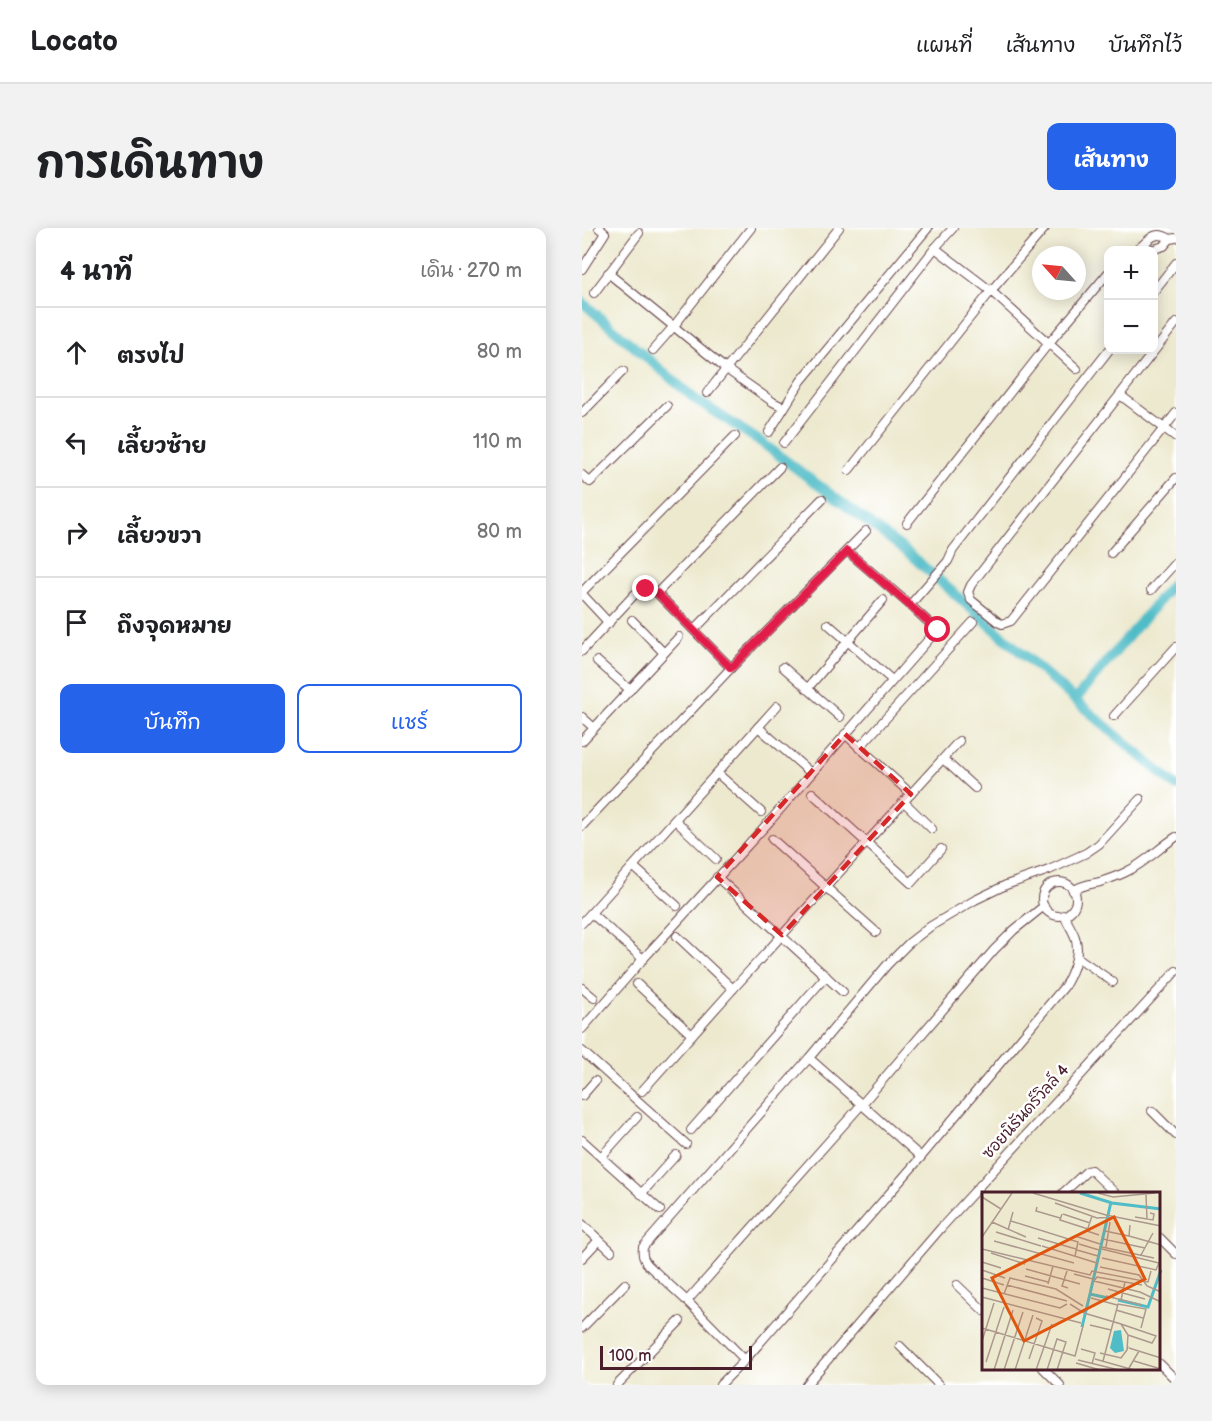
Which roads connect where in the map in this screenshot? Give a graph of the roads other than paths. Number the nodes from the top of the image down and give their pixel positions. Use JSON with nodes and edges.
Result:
{"nodes":[{"id":1,"x":599,"y":228,"type":"edge"},
{"id":2,"x":751,"y":228,"type":"edge"},
{"id":3,"x":839,"y":228,"type":"edge"},
{"id":4,"x":928,"y":228,"type":"edge"},
{"id":5,"x":953,"y":228,"type":"edge"},
{"id":6,"x":1045,"y":228,"type":"edge"},
{"id":7,"x":639,"y":233,"type":"dead end"},
{"id":8,"x":1173,"y":239,"type":"edge"},
{"id":9,"x":1141,"y":246,"type":"edge"},
{"id":10,"x":935,"y":248,"type":"junction"},
{"id":11,"x":1176,"y":263,"type":"edge"},
{"id":12,"x":582,"y":269,"type":"edge"},
{"id":13,"x":608,"y":273,"type":"junction"},
{"id":14,"x":1104,"y":278,"type":"edge"},
{"id":15,"x":1158,"y":286,"type":"edge"},
{"id":16,"x":991,"y":291,"type":"junction"},
{"id":17,"x":594,"y":293,"type":"dead end"},
{"id":18,"x":1176,"y":323,"type":"edge"},
{"id":19,"x":674,"y":326,"type":"junction"},
{"id":20,"x":1049,"y":343,"type":"junction"},
{"id":21,"x":653,"y":350,"type":"dead end"},
{"id":22,"x":1106,"y":354,"type":"edge"},
{"id":23,"x":726,"y":369,"type":"junction"},
{"id":24,"x":1077,"y":369,"type":"dead end"},
{"id":25,"x":623,"y":370,"type":"dead end"},
{"id":26,"x":707,"y":393,"type":"dead end"},
{"id":27,"x":1120,"y":395,"type":"junction"},
{"id":28,"x":668,"y":406,"type":"dead end"},
{"id":29,"x":783,"y":407,"type":"junction"},
{"id":30,"x":582,"y":413,"type":"edge"},
{"id":31,"x":1176,"y":413,"type":"edge"},
{"id":32,"x":1164,"y":429,"type":"junction"},
{"id":33,"x":769,"y":432,"type":"dead end"},
{"id":34,"x":735,"y":436,"type":"dead end"},
{"id":35,"x":1176,"y":437,"type":"edge"},
{"id":36,"x":784,"y":443,"type":"dead end"},
{"id":37,"x":780,"y":467,"type":"dead end"},
{"id":38,"x":849,"y":470,"type":"dead end"},
{"id":39,"x":582,"y":475,"type":"edge"},
{"id":40,"x":1176,"y":478,"type":"edge"},
{"id":41,"x":822,"y":499,"type":"dead end"},
{"id":42,"x":907,"y":523,"type":"dead end"},
{"id":43,"x":866,"y":531,"type":"dead end"},
{"id":44,"x":847,"y":551,"type":"junction"},
{"id":45,"x":1111,"y":553,"type":"dead end"},
{"id":46,"x":1176,"y":562,"type":"edge"},
{"id":47,"x":1151,"y":590,"type":"dead end"},
{"id":48,"x":582,"y":593,"type":"edge"},
{"id":49,"x":657,"y":593,"type":"junction"},
{"id":50,"x":883,"y":600,"type":"dead end"},
{"id":51,"x":910,"y":605,"type":"junction"},
{"id":52,"x":632,"y":620,"type":"dead end"},
{"id":53,"x":973,"y":622,"type":"dead end"},
{"id":54,"x":609,"y":623,"type":"junction"},
{"id":55,"x":828,"y":624,"type":"dead end"},
{"id":56,"x":694,"y":630,"type":"junction"},
{"id":57,"x":679,"y":637,"type":"dead end"},
{"id":58,"x":847,"y":640,"type":"junction"},
{"id":59,"x":1176,"y":647,"type":"edge"},
{"id":60,"x":582,"y":651,"type":"edge"},
{"id":61,"x":664,"y":653,"type":"junction"},
{"id":62,"x":597,"y":661,"type":"dead end"},
{"id":63,"x":783,"y":667,"type":"dead end"},
{"id":64,"x":731,"y":668,"type":"junction"},
{"id":65,"x":892,"y":680,"type":"junction"},
{"id":66,"x":807,"y":688,"type":"junction"},
{"id":67,"x":630,"y":690,"type":"junction"},
{"id":68,"x":777,"y":706,"type":"dead end"},
{"id":69,"x":1114,"y":716,"type":"dead end"},
{"id":70,"x":582,"y":717,"type":"edge"},
{"id":71,"x":840,"y":717,"type":"dead end"},
{"id":72,"x":758,"y":727,"type":"junction"},
{"id":73,"x":594,"y":728,"type":"junction"},
{"id":74,"x":845,"y":734,"type":"junction"},
{"id":75,"x":582,"y":741,"type":"edge"},
{"id":76,"x":960,"y":741,"type":"dead end"},
{"id":77,"x":860,"y":747,"type":"junction"},
{"id":78,"x":943,"y":759,"type":"junction"},
{"id":79,"x":717,"y":773,"type":"junction"},
{"id":80,"x":811,"y":773,"type":"junction"},
{"id":81,"x":975,"y":788,"type":"dead end"},
{"id":82,"x":812,"y":793,"type":"dead end"},
{"id":83,"x":911,"y":794,"type":"junction"},
{"id":84,"x":1140,"y":799,"type":"dead end"},
{"id":85,"x":904,"y":802,"type":"junction"},
{"id":86,"x":761,"y":813,"type":"dead end"},
{"id":87,"x":675,"y":820,"type":"junction"},
{"id":88,"x":582,"y":826,"type":"edge"},
{"id":89,"x":932,"y":829,"type":"dead end"},
{"id":90,"x":1176,"y":837,"type":"edge"},
{"id":91,"x":772,"y":839,"type":"dead end"},
{"id":92,"x":866,"y":843,"type":"junction"},
{"id":93,"x":941,"y":849,"type":"dead end"},
{"id":94,"x":716,"y":859,"type":"dead end"},
{"id":95,"x":634,"y":867,"type":"junction"},
{"id":96,"x":1049,"y":870,"type":"junction"},
{"id":97,"x":717,"y":877,"type":"junction"},
{"id":98,"x":1051,"y":885,"type":"junction"},
{"id":99,"x":825,"y":888,"type":"junction"},
{"id":100,"x":1073,"y":891,"type":"junction"},
{"id":101,"x":677,"y":906,"type":"dead end"},
{"id":102,"x":1044,"y":906,"type":"junction"},
{"id":103,"x":591,"y":913,"type":"junction"},
{"id":104,"x":1064,"y":915,"type":"junction"},
{"id":105,"x":582,"y":923,"type":"edge"},
{"id":106,"x":876,"y":932,"type":"dead end"},
{"id":107,"x":782,"y":935,"type":"junction"},
{"id":108,"x":677,"y":936,"type":"dead end"},
{"id":109,"x":1077,"y":957,"type":"junction"},
{"id":110,"x":643,"y":960,"type":"junction"},
{"id":111,"x":1176,"y":971,"type":"edge"},
{"id":112,"x":826,"y":976,"type":"junction"},
{"id":113,"x":1113,"y":982,"type":"dead end"},
{"id":114,"x":637,"y":984,"type":"dead end"},
{"id":115,"x":582,"y":988,"type":"edge"},
{"id":116,"x":733,"y":988,"type":"junction"},
{"id":117,"x":843,"y":992,"type":"dead end"},
{"id":118,"x":594,"y":998,"type":"dead end"},
{"id":119,"x":582,"y":1029,"type":"edge"},
{"id":120,"x":692,"y":1035,"type":"junction"},
{"id":121,"x":582,"y":1051,"type":"edge"},
{"id":122,"x":809,"y":1058,"type":"junction"},
{"id":123,"x":595,"y":1081,"type":"dead end"},
{"id":124,"x":642,"y":1091,"type":"dead end"},
{"id":125,"x":582,"y":1096,"type":"edge"},
{"id":126,"x":862,"y":1104,"type":"junction"},
{"id":127,"x":1152,"y":1111,"type":"dead end"},
{"id":128,"x":637,"y":1117,"type":"dead end"},
{"id":129,"x":691,"y":1130,"type":"dead end"},
{"id":130,"x":1176,"y":1135,"type":"edge"},
{"id":131,"x":582,"y":1140,"type":"edge"},
{"id":132,"x":686,"y":1144,"type":"dead end"},
{"id":133,"x":676,"y":1155,"type":"dead end"},
{"id":134,"x":600,"y":1157,"type":"junction"},
{"id":135,"x":921,"y":1157,"type":"junction"},
{"id":136,"x":1064,"y":1192,"type":"edge"},
{"id":137,"x":1114,"y":1192,"type":"edge"},
{"id":138,"x":641,"y":1194,"type":"junction"},
{"id":139,"x":660,"y":1210,"type":"dead end"},
{"id":140,"x":582,"y":1224,"type":"edge"},
{"id":141,"x":1161,"y":1239,"type":"edge"},
{"id":142,"x":599,"y":1240,"type":"junction"},
{"id":143,"x":611,"y":1251,"type":"dead end"},
{"id":144,"x":1176,"y":1254,"type":"edge"},
{"id":145,"x":582,"y":1258,"type":"edge"},
{"id":146,"x":625,"y":1284,"type":"dead end"},
{"id":147,"x":957,"y":1285,"type":"dead end"},
{"id":148,"x":687,"y":1301,"type":"junction"},
{"id":149,"x":982,"y":1309,"type":"edge"},
{"id":150,"x":680,"y":1321,"type":"dead end"},
{"id":151,"x":582,"y":1328,"type":"edge"},
{"id":152,"x":900,"y":1346,"type":"dead end"},
{"id":153,"x":745,"y":1360,"type":"junction"},
{"id":154,"x":1161,"y":1365,"type":"edge"},
{"id":155,"x":1045,"y":1370,"type":"edge"},
{"id":156,"x":1176,"y":1380,"type":"edge"},
{"id":157,"x":617,"y":1385,"type":"edge"},
{"id":158,"x":720,"y":1385,"type":"edge"},
{"id":159,"x":806,"y":1385,"type":"edge"},
{"id":160,"x":939,"y":1385,"type":"edge"},
{"id":161,"x":1060,"y":1385,"type":"edge"}],
"edges":[{"from":1,"to":12,"type":"street"},
{"from":2,"to":19,"type":"street"},
{"from":3,"to":23,"type":"street"},
{"from":4,"to":29,"type":"street"},
{"from":5,"to":10,"type":"street"},
{"from":6,"to":16,"type":"street"},
{"from":7,"to":13,"type":"street"},
{"from":8,"to":9,"type":"street"},
{"from":10,"to":16,"type":"street"},
{"from":10,"to":36,"type":"street"},
{"from":11,"to":15,"type":"street"},
{"from":13,"to":17,"type":"street"},
{"from":13,"to":19,"type":"street"},
{"from":14,"to":20,"type":"street"},
{"from":16,"to":20,"type":"street"},
{"from":16,"to":38,"type":"street"},
{"from":18,"to":27,"type":"street"},
{"from":19,"to":21,"type":"street"},
{"from":19,"to":23,"type":"street"},
{"from":20,"to":24,"type":"street"},
{"from":20,"to":42,"type":"street"},
{"from":22,"to":51,"type":"street"},
{"from":23,"to":26,"type":"street"},
{"from":23,"to":29,"type":"street"},
{"from":25,"to":30,"type":"street"},
{"from":27,"to":32,"type":"street"},
{"from":27,"to":32,"type":"street"},
{"from":28,"to":39,"type":"street"},
{"from":29,"to":33,"type":"street"},
{"from":31,"to":32,"type":"street"},
{"from":32,"to":35,"type":"street"},
{"from":34,"to":48,"type":"street"},
{"from":37,"to":49,"type":"street"},
{"from":40,"to":45,"type":"street"},
{"from":41,"to":56,"type":"street"},
{"from":43,"to":44,"type":"street"},
{"from":44,"to":51,"type":"street"},
{"from":44,"to":64,"type":"street"},
{"from":46,"to":47,"type":"street"},
{"from":48,"to":54,"type":"street"},
{"from":49,"to":54,"type":"street"},
{"from":49,"to":56,"type":"street"},
{"from":50,"to":58,"type":"street"},
{"from":51,"to":65,"type":"street"},
{"from":52,"to":61,"type":"street"},
{"from":53,"to":77,"type":"street"},
{"from":54,"to":60,"type":"street"},
{"from":55,"to":58,"type":"street"},
{"from":56,"to":64,"type":"street"},
{"from":57,"to":61,"type":"street"},
{"from":58,"to":65,"type":"street"},
{"from":58,"to":66,"type":"street"},
{"from":59,"to":69,"type":"street"},
{"from":61,"to":67,"type":"street"},
{"from":62,"to":67,"type":"street"},
{"from":63,"to":66,"type":"street"},
{"from":64,"to":88,"type":"street"},
{"from":65,"to":74,"type":"street"},
{"from":66,"to":71,"type":"street"},
{"from":67,"to":73,"type":"street"},
{"from":68,"to":72,"type":"street"},
{"from":70,"to":73,"type":"street"},
{"from":72,"to":79,"type":"street"},
{"from":72,"to":80,"type":"street"},
{"from":73,"to":75,"type":"street"},
{"from":74,"to":77,"type":"street"},
{"from":74,"to":80,"type":"street"},
{"from":76,"to":78,"type":"street"},
{"from":77,"to":83,"type":"street"},
{"from":78,"to":81,"type":"street"},
{"from":78,"to":83,"type":"street"},
{"from":79,"to":86,"type":"street"},
{"from":79,"to":87,"type":"street"},
{"from":80,"to":97,"type":"street"},
{"from":82,"to":92,"type":"street"},
{"from":83,"to":85,"type":"street"},
{"from":84,"to":96,"type":"street"},
{"from":85,"to":89,"type":"street"},
{"from":85,"to":92,"type":"street"},
{"from":87,"to":94,"type":"street"},
{"from":87,"to":95,"type":"street"},
{"from":90,"to":100,"type":"street"},
{"from":91,"to":99,"type":"street"},
{"from":92,"to":93,"type":"street"},
{"from":92,"to":99,"type":"street"},
{"from":95,"to":101,"type":"street"},
{"from":95,"to":103,"type":"street"},
{"from":96,"to":98,"type":"street"},
{"from":96,"to":122,"type":"street"},
{"from":97,"to":107,"type":"street"},
{"from":97,"to":110,"type":"street"},
{"from":98,"to":100,"type":"street"},
{"from":98,"to":102,"type":"street"},
{"from":99,"to":106,"type":"street"},
{"from":99,"to":107,"type":"street"},
{"from":100,"to":104,"type":"street"},
{"from":102,"to":104,"type":"street"},
{"from":102,"to":126,"type":"street"},
{"from":103,"to":105,"type":"street"},
{"from":103,"to":110,"type":"street"},
{"from":104,"to":109,"type":"street"},
{"from":107,"to":112,"type":"street"},
{"from":107,"to":116,"type":"street"},
{"from":108,"to":116,"type":"street"},
{"from":109,"to":113,"type":"street"},
{"from":109,"to":135,"type":"street"},
{"from":110,"to":119,"type":"street"},
{"from":111,"to":159,"type":"street","name":"ซอยนิรันดร์วิลล์ 4"},
{"from":112,"to":117,"type":"street"},
{"from":112,"to":129,"type":"street"},
{"from":114,"to":120,"type":"street"},
{"from":115,"to":118,"type":"street"},
{"from":116,"to":120,"type":"street"},
{"from":120,"to":124,"type":"street"},
{"from":121,"to":132,"type":"street"},
{"from":122,"to":126,"type":"street"},
{"from":122,"to":148,"type":"street"},
{"from":123,"to":125,"type":"street"},
{"from":126,"to":135,"type":"street"},
{"from":126,"to":148,"type":"street"},
{"from":127,"to":130,"type":"street"},
{"from":128,"to":134,"type":"street"},
{"from":131,"to":134,"type":"street"},
{"from":133,"to":138,"type":"street"},
{"from":134,"to":138,"type":"street"},
{"from":135,"to":153,"type":"street"},
{"from":136,"to":137,"type":"street"},
{"from":138,"to":139,"type":"street"},
{"from":140,"to":142,"type":"street"},
{"from":141,"to":144,"type":"street"},
{"from":142,"to":143,"type":"street"},
{"from":142,"to":145,"type":"street"},
{"from":146,"to":151,"type":"street"},
{"from":147,"to":149,"type":"street"},
{"from":148,"to":153,"type":"street"},
{"from":150,"to":157,"type":"street"},
{"from":152,"to":160,"type":"street"},
{"from":153,"to":158,"type":"street"},
{"from":154,"to":156,"type":"street"},
{"from":155,"to":161,"type":"street"}]}
